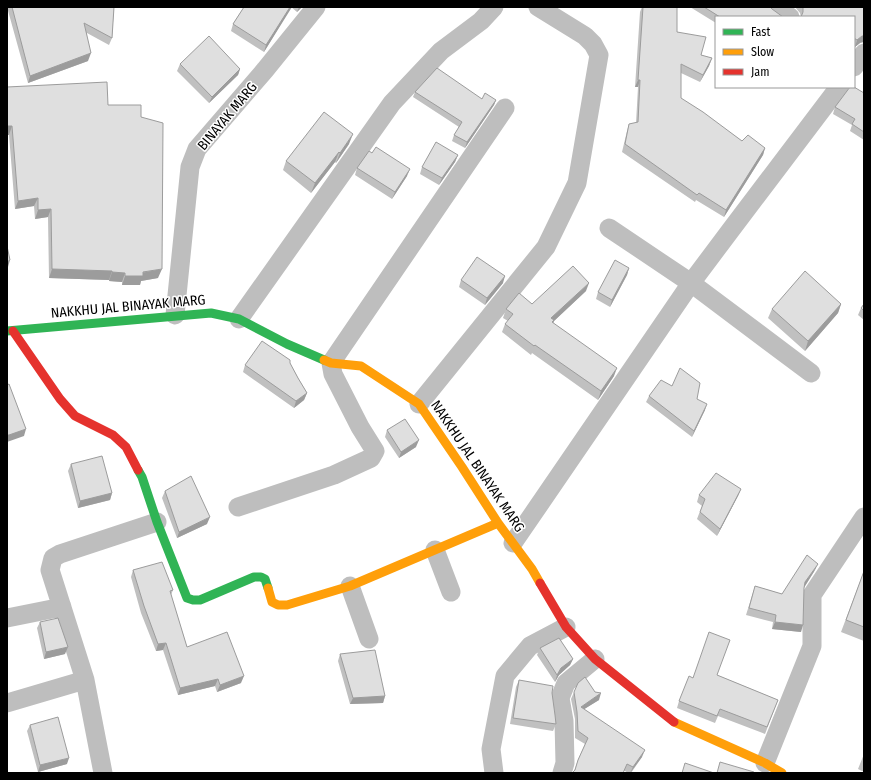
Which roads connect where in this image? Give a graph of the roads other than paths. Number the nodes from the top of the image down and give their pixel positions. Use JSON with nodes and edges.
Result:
{"nodes":[{"id":1,"x":316,"y":7,"type":"edge"},
{"id":2,"x":494,"y":7,"type":"edge"},
{"id":3,"x":538,"y":7,"type":"edge"},
{"id":4,"x":776,"y":7,"type":"edge"},
{"id":5,"x":789,"y":16,"type":"edge"},
{"id":6,"x":838,"y":88,"type":"edge"},
{"id":7,"x":505,"y":108,"type":"dead end"},
{"id":8,"x":609,"y":228,"type":"dead end"},
{"id":9,"x":691,"y":284,"type":"junction"},
{"id":10,"x":175,"y":315,"type":"junction"},
{"id":11,"x":239,"y":319,"type":"junction"},
{"id":12,"x":10,"y":331,"type":"edge"},
{"id":13,"x":331,"y":362,"type":"junction"},
{"id":14,"x":811,"y":372,"type":"dead end"},
{"id":15,"x":419,"y":404,"type":"junction"},
{"id":16,"x":238,"y":507,"type":"dead end"},
{"id":17,"x":864,"y":517,"type":"edge"},
{"id":18,"x":157,"y":522,"type":"junction"},
{"id":19,"x":498,"y":523,"type":"junction"},
{"id":20,"x":513,"y":543,"type":"junction"},
{"id":21,"x":435,"y":550,"type":"junction"},
{"id":22,"x":350,"y":586,"type":"junction"},
{"id":23,"x":451,"y":592,"type":"dead end"},
{"id":24,"x":62,"y":607,"type":"junction"},
{"id":25,"x":7,"y":618,"type":"edge"},
{"id":26,"x":566,"y":627,"type":"junction"},
{"id":27,"x":369,"y":639,"type":"dead end"},
{"id":28,"x":595,"y":659,"type":"junction"},
{"id":29,"x":85,"y":680,"type":"junction"},
{"id":30,"x":7,"y":703,"type":"edge"},
{"id":31,"x":765,"y":763,"type":"junction"},
{"id":32,"x":103,"y":773,"type":"edge"},
{"id":33,"x":494,"y":773,"type":"edge"},
{"id":34,"x":562,"y":773,"type":"edge"},
{"id":35,"x":782,"y":773,"type":"edge"}],
"edges":[{"from":1,"to":10,"type":"street","name":"BINAYAK MARG"},
{"from":2,"to":11,"type":"street"},
{"from":3,"to":15,"type":"street"},
{"from":4,"to":5,"type":"street"},
{"from":6,"to":9,"type":"street"},
{"from":7,"to":13,"type":"street"},
{"from":8,"to":9,"type":"street"},
{"from":9,"to":14,"type":"street"},
{"from":9,"to":20,"type":"street"},
{"from":10,"to":11,"type":"street","name":"NAKKHU JAL BINAYAK MARG"},
{"from":10,"to":12,"type":"street","name":"NAKKHU JAL BINAYAK MARG"},
{"from":11,"to":13,"type":"street","name":"NAKKHU JAL BINAYAK MARG"},
{"from":12,"to":18,"type":"street"},
{"from":13,"to":15,"type":"street","name":"NAKKHU JAL BINAYAK MARG"},
{"from":13,"to":16,"type":"street"},
{"from":15,"to":19,"type":"street","name":"NAKKHU JAL BINAYAK MARG"},
{"from":17,"to":31,"type":"street"},
{"from":18,"to":22,"type":"street"},
{"from":18,"to":24,"type":"street"},
{"from":19,"to":20,"type":"street","name":"NAKKHU JAL BINAYAK MARG"},
{"from":19,"to":21,"type":"street"},
{"from":20,"to":26,"type":"street","name":"NAKKHU JAL BINAYAK MARG"},
{"from":21,"to":22,"type":"street"},
{"from":21,"to":23,"type":"street"},
{"from":22,"to":27,"type":"street"},
{"from":24,"to":25,"type":"street"},
{"from":24,"to":29,"type":"street"},
{"from":26,"to":28,"type":"street","name":"NAKKHU JAL BINAYAK MARG"},
{"from":26,"to":33,"type":"street"},
{"from":28,"to":31,"type":"street","name":"NAKKHU JAL BINAYAK MARG"},
{"from":28,"to":34,"type":"street"},
{"from":29,"to":30,"type":"street"},
{"from":29,"to":32,"type":"street"},
{"from":31,"to":35,"type":"street","name":"NAKKHU JAL BINAYAK MARG"}]}
